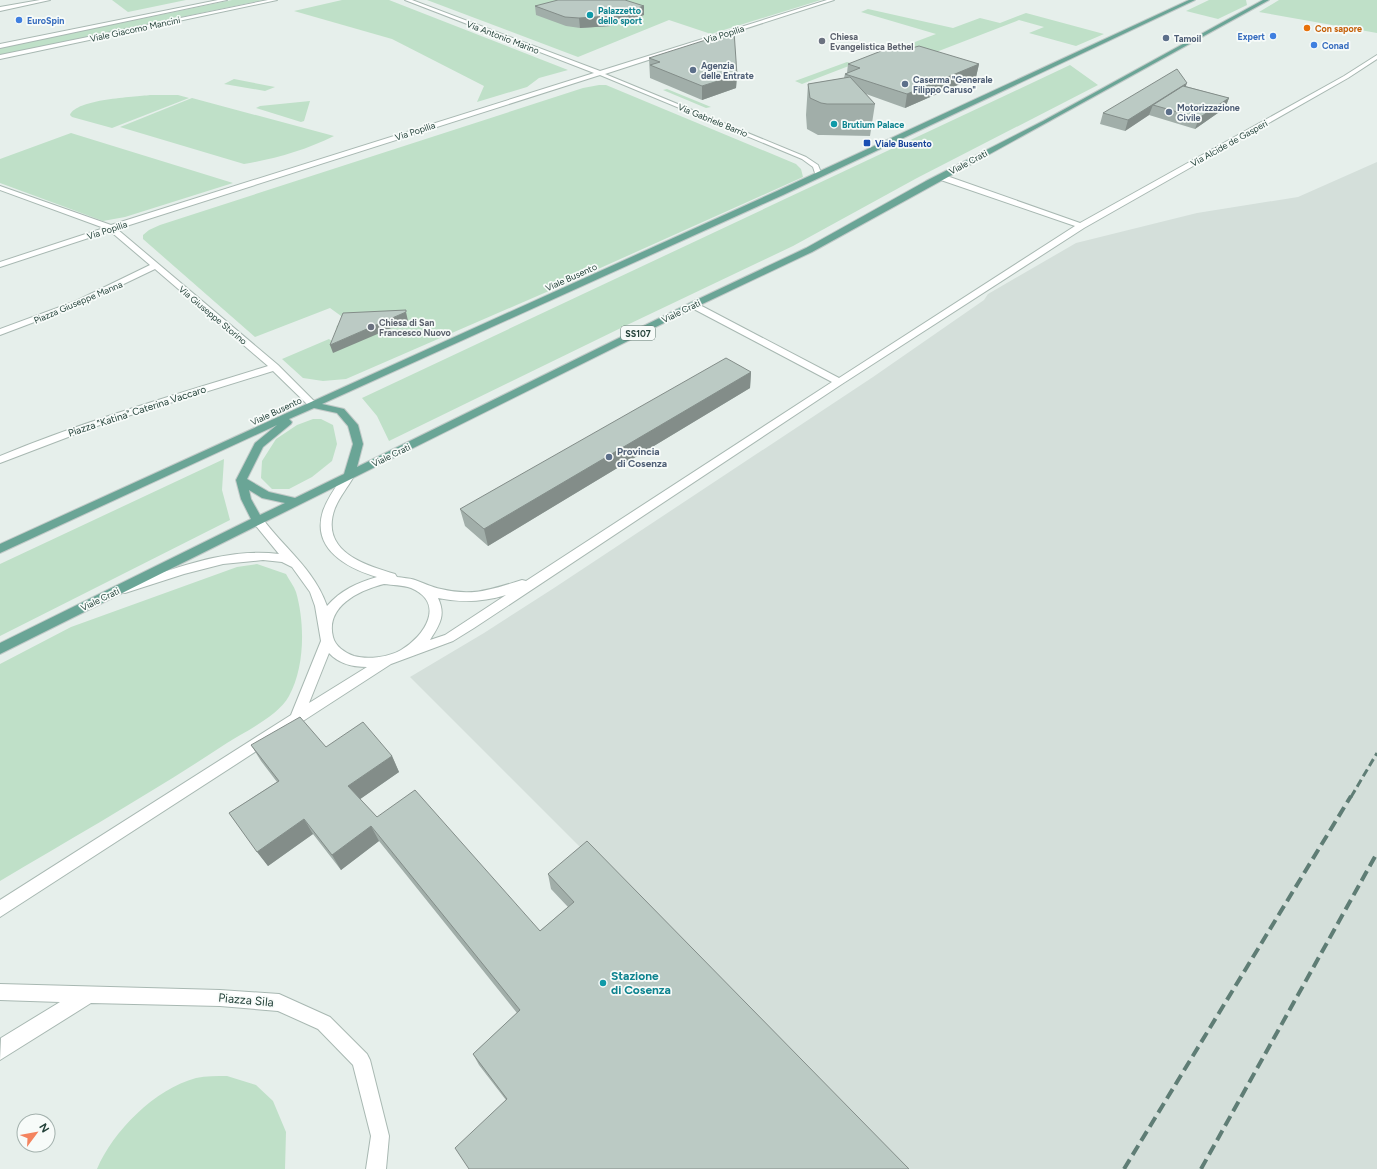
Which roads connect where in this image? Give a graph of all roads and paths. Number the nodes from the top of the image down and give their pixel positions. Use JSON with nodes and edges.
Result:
{"nodes":[{"id":1,"x":48,"y":0,"type":"edge"},
{"id":2,"x":225,"y":0,"type":"edge"},
{"id":3,"x":272,"y":0,"type":"edge"},
{"id":4,"x":407,"y":0,"type":"edge"},
{"id":5,"x":832,"y":0,"type":"edge"},
{"id":6,"x":1193,"y":0,"type":"edge"},
{"id":7,"x":1267,"y":0,"type":"edge"},
{"id":8,"x":1257,"y":2,"type":"edge"},
{"id":9,"x":0,"y":9,"type":"edge"},
{"id":10,"x":0,"y":46,"type":"edge"},
{"id":11,"x":1377,"y":57,"type":"edge"},
{"id":12,"x":0,"y":58,"type":"edge"},
{"id":13,"x":599,"y":73,"type":"junction"},
{"id":14,"x":818,"y":175,"type":"junction"},
{"id":15,"x":941,"y":177,"type":"junction"},
{"id":16,"x":0,"y":188,"type":"edge"},
{"id":17,"x":1081,"y":226,"type":"junction"},
{"id":18,"x":111,"y":228,"type":"junction"},
{"id":19,"x":0,"y":265,"type":"edge"},
{"id":20,"x":155,"y":266,"type":"junction"},
{"id":21,"x":693,"y":305,"type":"junction"},
{"id":22,"x":0,"y":332,"type":"edge"},
{"id":23,"x":275,"y":367,"type":"junction"},
{"id":24,"x":839,"y":382,"type":"junction"},
{"id":25,"x":313,"y":405,"type":"junction"},
{"id":26,"x":0,"y":460,"type":"edge"},
{"id":27,"x":349,"y":476,"type":"junction"},
{"id":28,"x":241,"y":480,"type":"junction"},
{"id":29,"x":296,"y":502,"type":"junction"},
{"id":30,"x":258,"y":521,"type":"junction"},
{"id":31,"x":0,"y":549,"type":"edge"},
{"id":32,"x":298,"y":565,"type":"junction"},
{"id":33,"x":547,"y":573,"type":"junction"},
{"id":34,"x":402,"y":580,"type":"junction"},
{"id":35,"x":423,"y":588,"type":"junction"},
{"id":36,"x":110,"y":594,"type":"junction"},
{"id":37,"x":326,"y":636,"type":"junction"},
{"id":38,"x":0,"y":649,"type":"edge"},
{"id":39,"x":405,"y":654,"type":"junction"},
{"id":40,"x":386,"y":661,"type":"junction"},
{"id":41,"x":296,"y":719,"type":"junction"},
{"id":42,"x":0,"y":909,"type":"edge"},
{"id":43,"x":0,"y":992,"type":"edge"},
{"id":44,"x":90,"y":994,"type":"junction"},
{"id":45,"x":0,"y":1051,"type":"edge"},
{"id":46,"x":376,"y":1169,"type":"edge"}],
"edges":[{"from":1,"to":9,"type":"street"},
{"from":2,"to":10,"type":"street","name":"Viale Giacomo Mancini"},
{"from":3,"to":12,"type":"street","name":"Viale Giacomo Mancini"},
{"from":4,"to":13,"type":"street","name":"Via Antonio Marino"},
{"from":5,"to":13,"type":"street","name":"Via Popilia"},
{"from":6,"to":14,"type":"main road","name":"Viale Busento"},
{"from":7,"to":8,"type":"main road","name":"Viale Crati","number":"SS107"},
{"from":8,"to":15,"type":"main road","name":"Viale Crati","number":"SS107"},
{"from":11,"to":17,"type":"street","name":"Via Alcide de Gasperi"},
{"from":13,"to":14,"type":"street","name":"Via Gabriele Barrio"},
{"from":13,"to":18,"type":"street","name":"Via Popilia"},
{"from":14,"to":25,"type":"main road","name":"Viale Busento"},
{"from":15,"to":17,"type":"street"},
{"from":15,"to":21,"type":"main road","name":"Viale Crati","number":"SS107"},
{"from":16,"to":18,"type":"street"},
{"from":17,"to":24,"type":"street","name":"Via Alcide de Gasperi"},
{"from":18,"to":19,"type":"street","name":"Via Popilia"},
{"from":18,"to":20,"type":"street","name":"Via Giuseppe Storino"},
{"from":20,"to":22,"type":"street","name":"Piazza Giuseppe Manna"},
{"from":20,"to":23,"type":"street","name":"Via Giuseppe Storino"},
{"from":21,"to":24,"type":"street"},
{"from":21,"to":27,"type":"main road","name":"Viale Crati","number":"SS107"},
{"from":23,"to":25,"type":"street","name":"Via Giuseppe Storino"},
{"from":23,"to":26,"type":"street","name":"Piazza \"Katina\" Caterina Vaccaro"},
{"from":24,"to":33,"type":"street","name":"Via Alcide de Gasperi"},
{"from":25,"to":27,"type":"main road"},
{"from":25,"to":28,"type":"main road"},
{"from":25,"to":31,"type":"main road","name":"Viale Busento"},
{"from":27,"to":29,"type":"main road","name":"Viale Crati","number":"SS107"},
{"from":27,"to":34,"type":"street"},
{"from":28,"to":29,"type":"main road"},
{"from":28,"to":30,"type":"main road"},
{"from":29,"to":30,"type":"main road","name":"Viale Crati","number":"SS107"},
{"from":30,"to":32,"type":"street"},
{"from":30,"to":36,"type":"main road","name":"Viale Crati","number":"SS107"},
{"from":32,"to":36,"type":"street"},
{"from":32,"to":37,"type":"street"},
{"from":33,"to":35,"type":"street"},
{"from":33,"to":39,"type":"street"},
{"from":34,"to":35,"type":"street"},
{"from":34,"to":37,"type":"street"},
{"from":35,"to":39,"type":"street"},
{"from":36,"to":38,"type":"main road","name":"Viale Crati","number":"SS107"},
{"from":37,"to":40,"type":"street"},
{"from":37,"to":41,"type":"street"},
{"from":39,"to":40,"type":"street"},
{"from":40,"to":41,"type":"street"},
{"from":41,"to":42,"type":"street"},
{"from":43,"to":44,"type":"street","name":"Piazza Sila"},
{"from":44,"to":45,"type":"street"},
{"from":44,"to":46,"type":"street","name":"Piazza Sila"}]}
